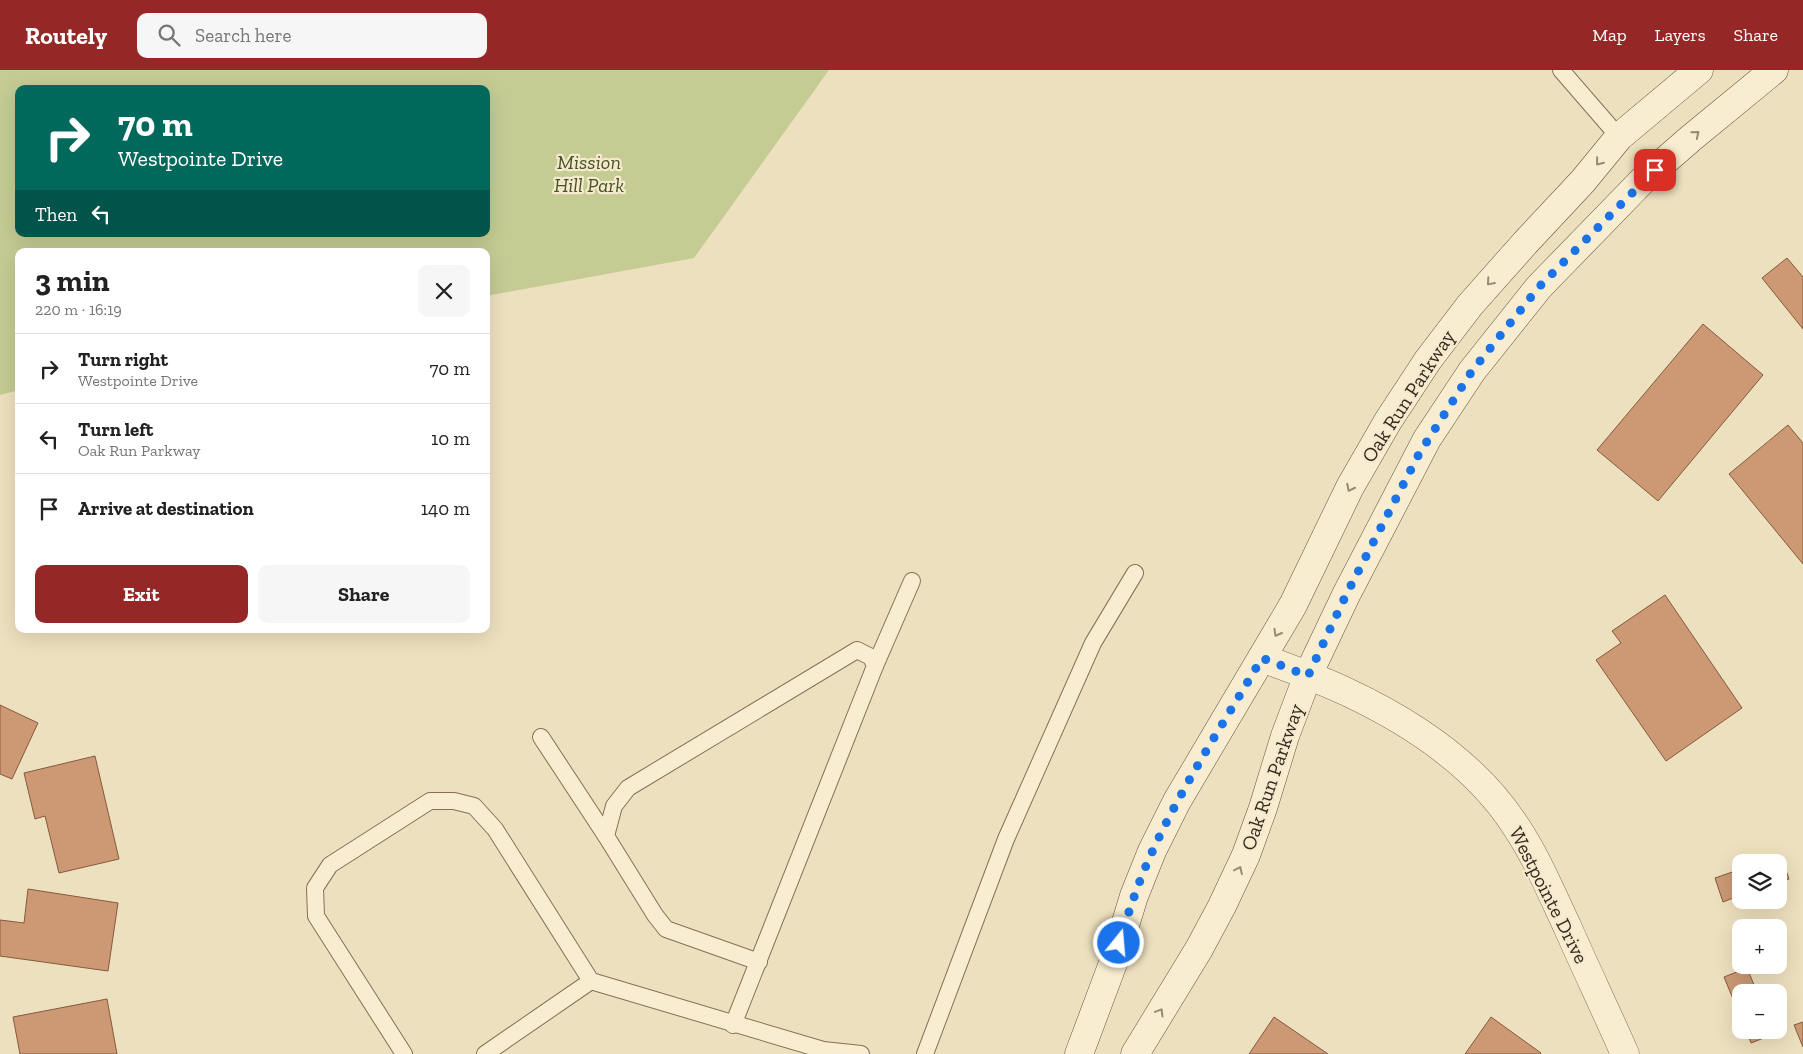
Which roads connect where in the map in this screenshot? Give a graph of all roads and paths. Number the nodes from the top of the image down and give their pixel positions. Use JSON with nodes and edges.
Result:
{"nodes":[{"id":1,"x":1561,"y":70,"type":"edge"},
{"id":2,"x":1699,"y":70,"type":"edge"},
{"id":3,"x":1774,"y":70,"type":"edge"},
{"id":4,"x":1619,"y":137,"type":"junction"},
{"id":5,"x":1135,"y":574,"type":"dead end"},
{"id":6,"x":912,"y":581,"type":"dead end"},
{"id":7,"x":1262,"y":658,"type":"junction"},
{"id":8,"x":875,"y":666,"type":"junction"},
{"id":9,"x":1308,"y":676,"type":"junction"},
{"id":10,"x":541,"y":738,"type":"dead end"},
{"id":11,"x":606,"y":836,"type":"junction"},
{"id":12,"x":759,"y":962,"type":"junction"},
{"id":13,"x":591,"y":981,"type":"junction"},
{"id":14,"x":734,"y":1024,"type":"junction"},
{"id":15,"x":404,"y":1054,"type":"edge"},
{"id":16,"x":485,"y":1054,"type":"edge"},
{"id":17,"x":862,"y":1054,"type":"edge"},
{"id":18,"x":925,"y":1054,"type":"edge"},
{"id":19,"x":1080,"y":1054,"type":"edge"},
{"id":20,"x":1135,"y":1054,"type":"edge"},
{"id":21,"x":1625,"y":1054,"type":"edge"}],
"edges":[{"from":1,"to":4,"type":"lane"},
{"from":2,"to":4,"type":"street","name":"Oak Run Parkway"},
{"from":9,"to":3,"type":"street","name":"Oak Run Parkway","one_way":true},
{"from":4,"to":7,"type":"street","name":"Oak Run Parkway","one_way":true},
{"from":5,"to":18,"type":"lane"},
{"from":6,"to":8,"type":"lane"},
{"from":7,"to":9,"type":"street","name":"Westpointe Drive"},
{"from":7,"to":19,"type":"street","name":"Oak Run Parkway"},
{"from":8,"to":11,"type":"lane"},
{"from":8,"to":12,"type":"lane"},
{"from":20,"to":9,"type":"street","name":"Oak Run Parkway","one_way":true},
{"from":9,"to":21,"type":"street","name":"Westpointe Drive"},
{"from":10,"to":11,"type":"lane"},
{"from":11,"to":12,"type":"lane"},
{"from":12,"to":14,"type":"lane"},
{"from":13,"to":14,"type":"lane"},
{"from":13,"to":15,"type":"lane"},
{"from":13,"to":16,"type":"lane"},
{"from":14,"to":17,"type":"lane"}]}
